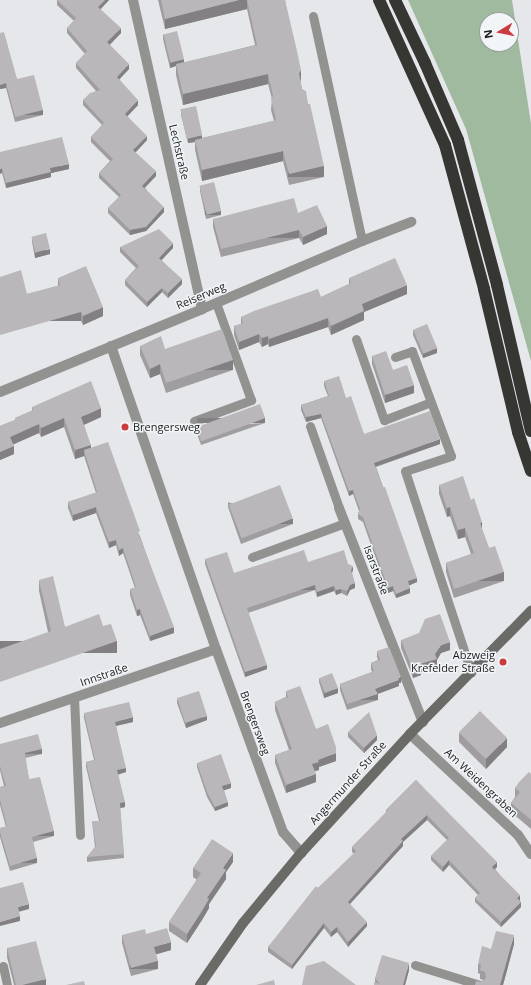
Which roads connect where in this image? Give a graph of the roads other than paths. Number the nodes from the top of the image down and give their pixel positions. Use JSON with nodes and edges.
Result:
{"nodes":[{"id":1,"x":133,"y":0,"type":"edge"},
{"id":2,"x":379,"y":0,"type":"edge"},
{"id":3,"x":395,"y":0,"type":"edge"},
{"id":4,"x":313,"y":16,"type":"dead end"},
{"id":5,"x":411,"y":222,"type":"dead end"},
{"id":6,"x":362,"y":241,"type":"junction"},
{"id":7,"x":216,"y":303,"type":"junction"},
{"id":8,"x":202,"y":309,"type":"junction"},
{"id":9,"x":356,"y":339,"type":"dead end"},
{"id":10,"x":111,"y":346,"type":"junction"},
{"id":11,"x":395,"y":357,"type":"dead end"},
{"id":12,"x":0,"y":392,"type":"edge"},
{"id":13,"x":431,"y":402,"type":"junction"},
{"id":14,"x":194,"y":421,"type":"dead end"},
{"id":15,"x":310,"y":426,"type":"dead end"},
{"id":16,"x":531,"y":431,"type":"edge"},
{"id":17,"x":531,"y":471,"type":"edge"},
{"id":18,"x":339,"y":508,"type":"joint"},
{"id":19,"x":345,"y":523,"type":"junction"},
{"id":20,"x":252,"y":556,"type":"dead end"},
{"id":21,"x":531,"y":611,"type":"edge"},
{"id":22,"x":216,"y":649,"type":"junction"},
{"id":23,"x":471,"y":672,"type":"junction"},
{"id":24,"x":74,"y":697,"type":"junction"},
{"id":25,"x":423,"y":722,"type":"junction"},
{"id":26,"x":0,"y":723,"type":"edge"},
{"id":27,"x":410,"y":734,"type":"junction"},
{"id":28,"x":80,"y":835,"type":"dead end"},
{"id":29,"x":301,"y":853,"type":"junction"},
{"id":30,"x":531,"y":854,"type":"edge"},
{"id":31,"x":415,"y":965,"type":"dead end"},
{"id":32,"x":3,"y":966,"type":"dead end"},
{"id":33,"x":7,"y":985,"type":"edge"},
{"id":34,"x":200,"y":985,"type":"edge"},
{"id":35,"x":480,"y":985,"type":"edge"}],
"edges":[{"from":1,"to":8,"type":"street","name":"Lechstraße"},
{"from":2,"to":17,"type":"highway"},
{"from":3,"to":16,"type":"highway"},
{"from":4,"to":6,"type":"lane"},
{"from":5,"to":6,"type":"street","name":"Reiserweg"},
{"from":6,"to":7,"type":"street","name":"Reiserweg"},
{"from":7,"to":8,"type":"street","name":"Reiserweg"},
{"from":7,"to":14,"type":"lane"},
{"from":8,"to":10,"type":"street","name":"Reiserweg"},
{"from":9,"to":13,"type":"lane"},
{"from":10,"to":12,"type":"street","name":"Reiserweg"},
{"from":10,"to":22,"type":"street","name":"Brengersweg"},
{"from":11,"to":13,"type":"lane"},
{"from":13,"to":23,"type":"lane"},
{"from":15,"to":18,"type":"lane","name":"Isarstraße"},
{"from":18,"to":19,"type":"street","name":"Isarstraße"},
{"from":19,"to":20,"type":"lane"},
{"from":19,"to":25,"type":"street","name":"Isarstraße"},
{"from":21,"to":23,"type":"main road","name":"Angermunder Straße"},
{"from":22,"to":24,"type":"street","name":"Innstraße"},
{"from":22,"to":29,"type":"street","name":"Brengersweg"},
{"from":23,"to":25,"type":"main road","name":"Angermunder Straße"},
{"from":24,"to":26,"type":"street","name":"Innstraße"},
{"from":24,"to":28,"type":"lane"},
{"from":25,"to":27,"type":"main road","name":"Angermunder Straße"},
{"from":27,"to":29,"type":"main road","name":"Angermunder Straße"},
{"from":27,"to":30,"type":"street","name":"Am Weidengraben"},
{"from":29,"to":34,"type":"main road","name":"Angermunder Straße"},
{"from":31,"to":35,"type":"lane"},
{"from":32,"to":33,"type":"lane"}]}
